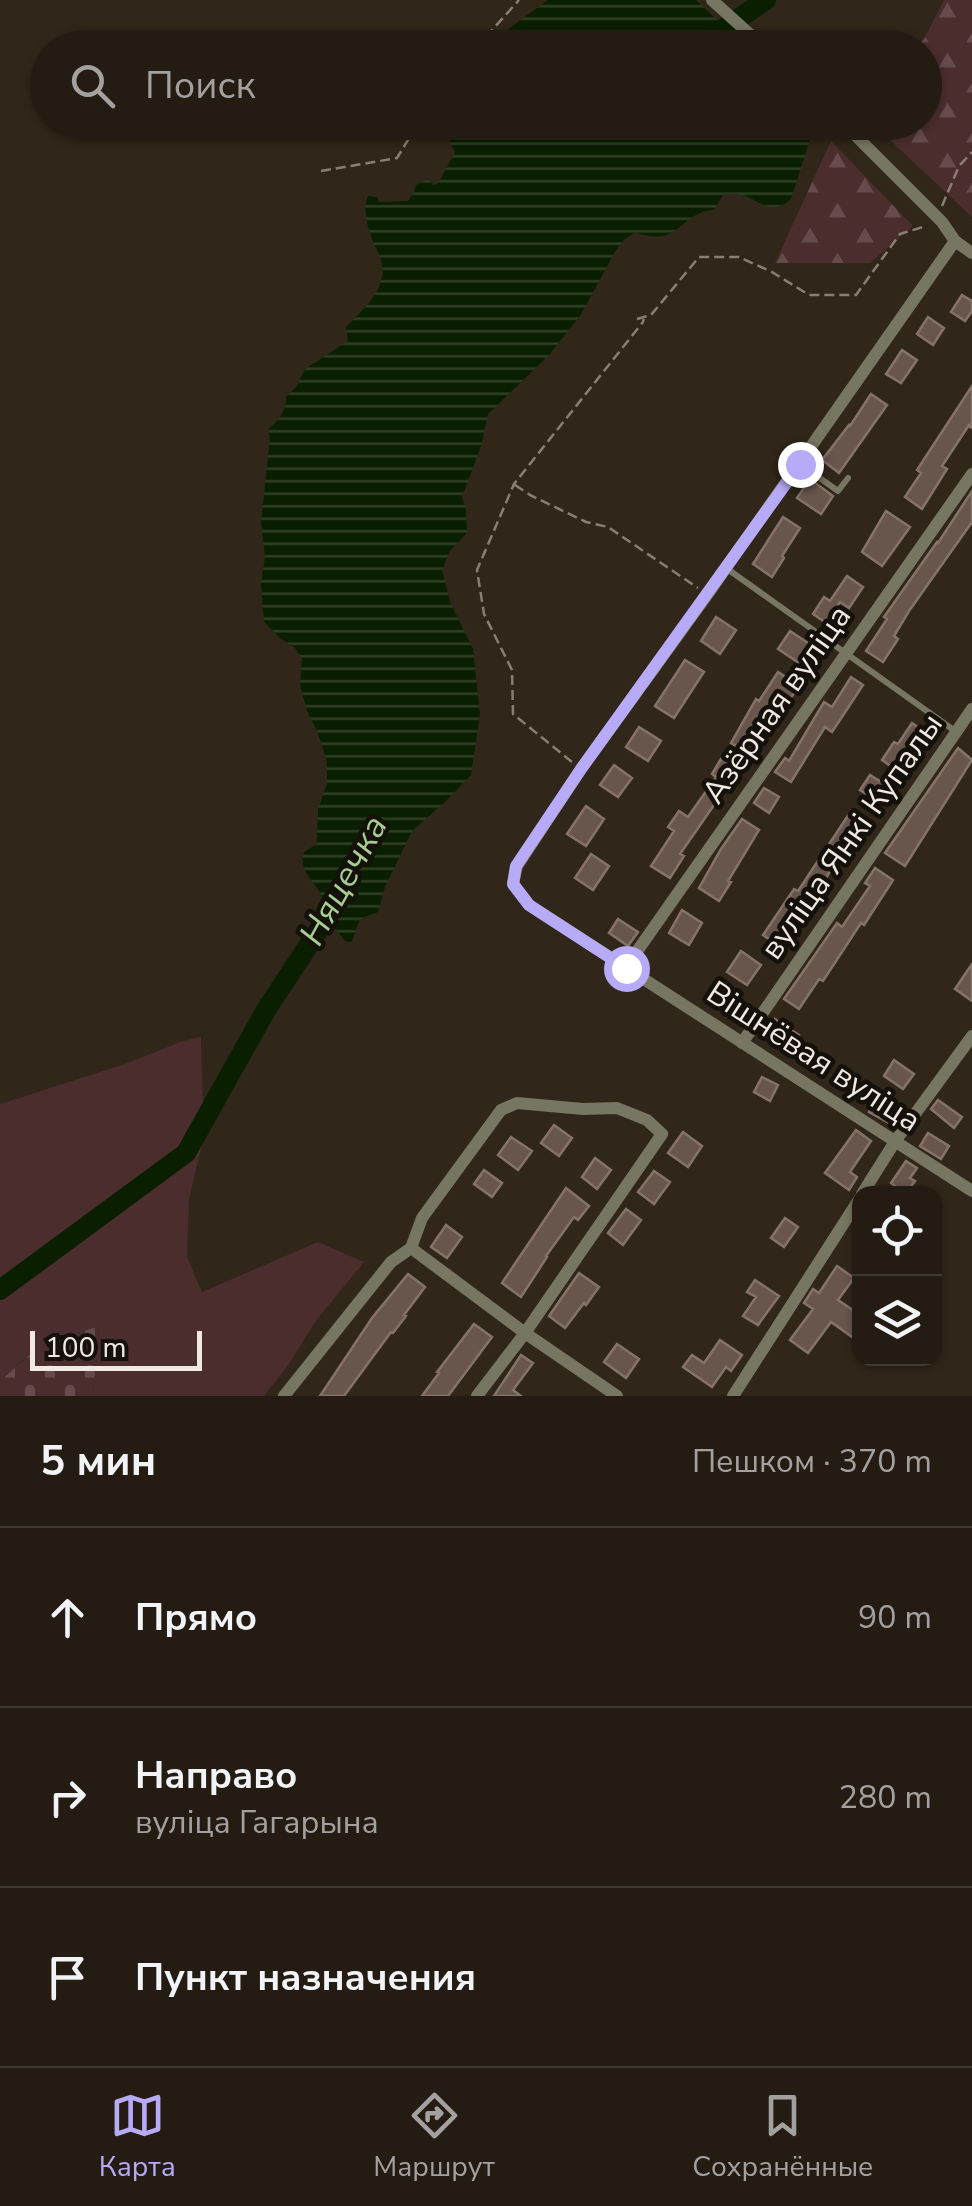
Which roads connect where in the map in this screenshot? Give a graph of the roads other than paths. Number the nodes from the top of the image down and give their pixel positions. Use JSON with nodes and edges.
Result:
{"nodes":[{"id":1,"x":712,"y":0,"type":"edge"},
{"id":2,"x":746,"y":30,"type":"edge"},
{"id":3,"x":860,"y":140,"type":"edge"},
{"id":4,"x":955,"y":241,"type":"junction"},
{"id":5,"x":972,"y":253,"type":"edge"},
{"id":6,"x":800,"y":464,"type":"junction"},
{"id":7,"x":972,"y":474,"type":"edge"},
{"id":8,"x":848,"y":478,"type":"dead end"},
{"id":9,"x":726,"y":568,"type":"junction"},
{"id":10,"x":845,"y":652,"type":"junction"},
{"id":11,"x":972,"y":709,"type":"edge"},
{"id":12,"x":956,"y":732,"type":"junction"},
{"id":13,"x":626,"y":968,"type":"junction"},
{"id":14,"x":972,"y":1036,"type":"edge"},
{"id":15,"x":742,"y":1043,"type":"junction"},
{"id":16,"x":896,"y":1140,"type":"junction"},
{"id":17,"x":867,"y":1186,"type":"edge"},
{"id":18,"x":972,"y":1190,"type":"edge"},
{"id":19,"x":852,"y":1210,"type":"edge"},
{"id":20,"x":411,"y":1248,"type":"junction"},
{"id":21,"x":525,"y":1333,"type":"junction"},
{"id":22,"x":284,"y":1396,"type":"edge"},
{"id":23,"x":477,"y":1396,"type":"edge"},
{"id":24,"x":617,"y":1396,"type":"edge"},
{"id":25,"x":733,"y":1396,"type":"edge"}],
"edges":[{"from":1,"to":2,"type":"street"},
{"from":3,"to":4,"type":"street"},
{"from":4,"to":5,"type":"street"},
{"from":4,"to":6,"type":"street"},
{"from":6,"to":8,"type":"lane"},
{"from":6,"to":9,"type":"street"},
{"from":7,"to":10,"type":"street","name":"Азёрная вуліца"},
{"from":9,"to":10,"type":"lane"},
{"from":9,"to":13,"type":"street","name":"Вішнёвая вуліца"},
{"from":10,"to":12,"type":"lane"},
{"from":10,"to":13,"type":"street","name":"Азёрная вуліца"},
{"from":11,"to":12,"type":"street","name":"вуліца Янкі Купалы"},
{"from":12,"to":15,"type":"street","name":"вуліца Янкі Купалы"},
{"from":13,"to":15,"type":"street","name":"Вішнёвая вуліца"},
{"from":14,"to":16,"type":"street"},
{"from":15,"to":16,"type":"street","name":"Вішнёвая вуліца"},
{"from":16,"to":17,"type":"street"},
{"from":16,"to":18,"type":"street","name":"Вішнёвая вуліца"},
{"from":19,"to":25,"type":"street"},
{"from":20,"to":21,"type":"street"},
{"from":20,"to":21,"type":"street"},
{"from":20,"to":22,"type":"street"},
{"from":21,"to":23,"type":"street"},
{"from":21,"to":24,"type":"street"}]}
